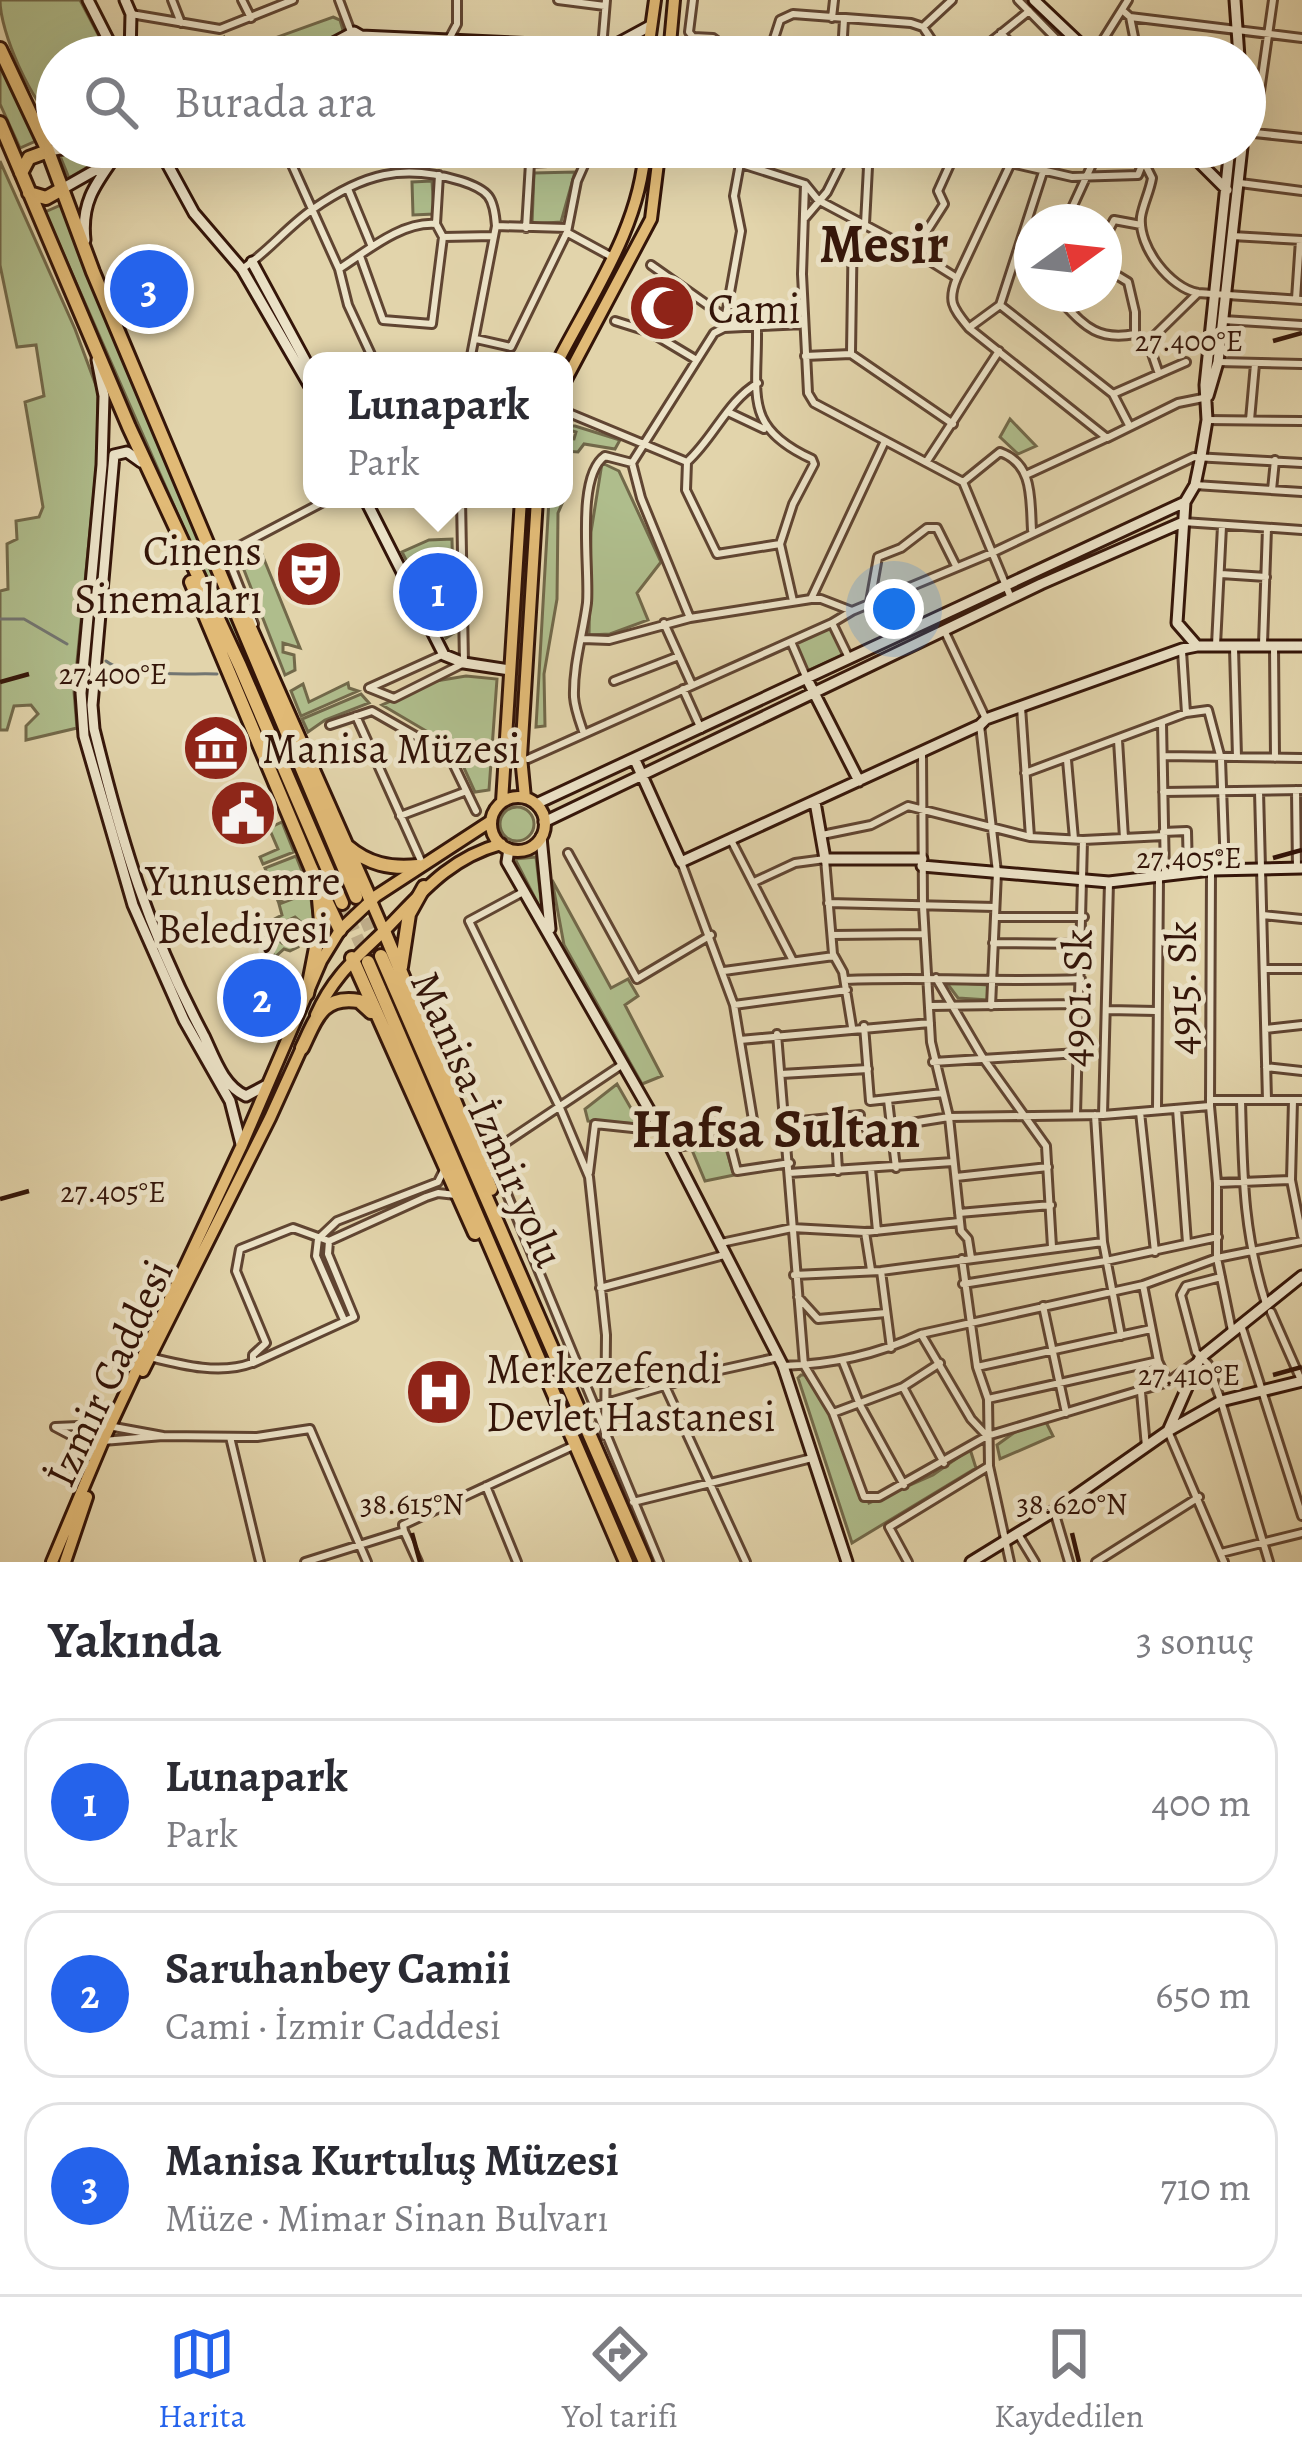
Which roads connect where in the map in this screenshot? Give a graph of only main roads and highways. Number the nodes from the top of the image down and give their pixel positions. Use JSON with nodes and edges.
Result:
{"nodes":[{"id":1,"x":656,"y":0,"type":"edge"},
{"id":2,"x":674,"y":0,"type":"edge"},
{"id":3,"x":649,"y":36,"type":"edge"},
{"id":4,"x":673,"y":36,"type":"edge"},
{"id":5,"x":0,"y":49,"type":"edge"},
{"id":6,"x":0,"y":123,"type":"edge"},
{"id":7,"x":36,"y":126,"type":"edge"},
{"id":8,"x":36,"y":155,"type":"edge"},
{"id":9,"x":54,"y":168,"type":"edge"},
{"id":10,"x":642,"y":168,"type":"edge"},
{"id":11,"x":657,"y":168,"type":"edge"},
{"id":12,"x":21,"y":173,"type":"junction"},
{"id":13,"x":62,"y":189,"type":"junction"},
{"id":14,"x":29,"y":193,"type":"junction"},
{"id":15,"x":563,"y":352,"type":"edge"},
{"id":16,"x":573,"y":366,"type":"edge"},
{"id":17,"x":519,"y":508,"type":"edge"},
{"id":18,"x":536,"y":508,"type":"edge"},
{"id":19,"x":167,"y":513,"type":"junction"},
{"id":20,"x":207,"y":539,"type":"junction"},
{"id":21,"x":530,"y":801,"type":"junction"},
{"id":22,"x":502,"y":802,"type":"junction"},
{"id":23,"x":491,"y":821,"type":"junction"},
{"id":24,"x":342,"y":839,"type":"junction"},
{"id":25,"x":505,"y":846,"type":"junction"},
{"id":26,"x":420,"y":865,"type":"junction"},
{"id":27,"x":310,"y":868,"type":"junction"},
{"id":28,"x":424,"y":887,"type":"junction"},
{"id":29,"x":363,"y":899,"type":"junction"},
{"id":30,"x":342,"y":903,"type":"tunnel mouth"},
{"id":31,"x":340,"y":931,"type":"junction"},
{"id":32,"x":383,"y":931,"type":"junction"},
{"id":33,"x":369,"y":959,"type":"junction"},
{"id":34,"x":407,"y":992,"type":"junction"},
{"id":35,"x":307,"y":994,"type":"junction"},
{"id":36,"x":379,"y":1020,"type":"junction"},
{"id":37,"x":302,"y":1048,"type":"junction"},
{"id":38,"x":536,"y":1308,"type":"junction"},
{"id":39,"x":523,"y":1324,"type":"junction"},
{"id":40,"x":147,"y":1355,"type":"junction"},
{"id":41,"x":106,"y":1440,"type":"junction"},
{"id":42,"x":52,"y":1562,"type":"edge"},
{"id":43,"x":64,"y":1562,"type":"edge"},
{"id":44,"x":626,"y":1562,"type":"edge"},
{"id":45,"x":645,"y":1562,"type":"edge"}],
"edges":[{"from":1,"to":3,"type":"main road"},
{"from":2,"to":4,"type":"main road"},
{"from":5,"to":7,"type":"highway"},
{"from":6,"to":12,"type":"highway"},
{"from":8,"to":12,"type":"highway"},
{"from":9,"to":13,"type":"highway"},
{"from":10,"to":15,"type":"main road"},
{"from":11,"to":16,"type":"main road"},
{"from":12,"to":14,"type":"highway"},
{"from":13,"to":14,"type":"highway"},
{"from":13,"to":20,"type":"highway"},
{"from":14,"to":19,"type":"highway"},
{"from":17,"to":22,"type":"main road"},
{"from":18,"to":21,"type":"main road"},
{"from":19,"to":27,"type":"highway"},
{"from":19,"to":30,"type":"highway"},
{"from":20,"to":24,"type":"highway"},
{"from":20,"to":29,"type":"highway"},
{"from":21,"to":22,"type":"main road"},
{"from":21,"to":25,"type":"main road"},
{"from":22,"to":23,"type":"main road"},
{"from":23,"to":25,"type":"main road"},
{"from":23,"to":26,"type":"main road","name":"İzmir Caddesi"},
{"from":24,"to":26,"type":"highway"},
{"from":24,"to":29,"type":"highway"},
{"from":25,"to":28,"type":"main road","name":"İzmir Caddesi"},
{"from":26,"to":29,"type":"main road","name":"İzmir Caddesi"},
{"from":27,"to":31,"type":"highway"},
{"from":27,"to":35,"type":"highway"},
{"from":28,"to":32,"type":"main road","name":"İzmir Caddesi"},
{"from":28,"to":34,"type":"highway"},
{"from":29,"to":31,"type":"main road","name":"İzmir Caddesi"},
{"from":29,"to":32,"type":"main road"},
{"from":31,"to":33,"type":"main road"},
{"from":31,"to":35,"type":"main road","name":"İzmir Caddesi"},
{"from":32,"to":33,"type":"highway"},
{"from":32,"to":33,"type":"main road","name":"İzmir Caddesi"},
{"from":33,"to":34,"type":"highway"},
{"from":33,"to":36,"type":"highway"},
{"from":33,"to":37,"type":"main road","name":"İzmir Caddesi"},
{"from":33,"to":38,"type":"highway","name":"Manisa-İzmir yolu"},
{"from":33,"to":39,"type":"highway"},
{"from":34,"to":38,"type":"highway"},
{"from":35,"to":40,"type":"main road","name":"İzmir Caddesi"},
{"from":36,"to":37,"type":"highway"},
{"from":36,"to":39,"type":"highway"},
{"from":37,"to":40,"type":"main road","name":"İzmir Caddesi"},
{"from":38,"to":45,"type":"highway"},
{"from":39,"to":44,"type":"highway"},
{"from":40,"to":41,"type":"main road","name":"İzmir Caddesi"},
{"from":41,"to":42,"type":"main road","name":"İzmir Caddesi"},
{"from":41,"to":43,"type":"main road","name":"İzmir Caddesi"}]}
